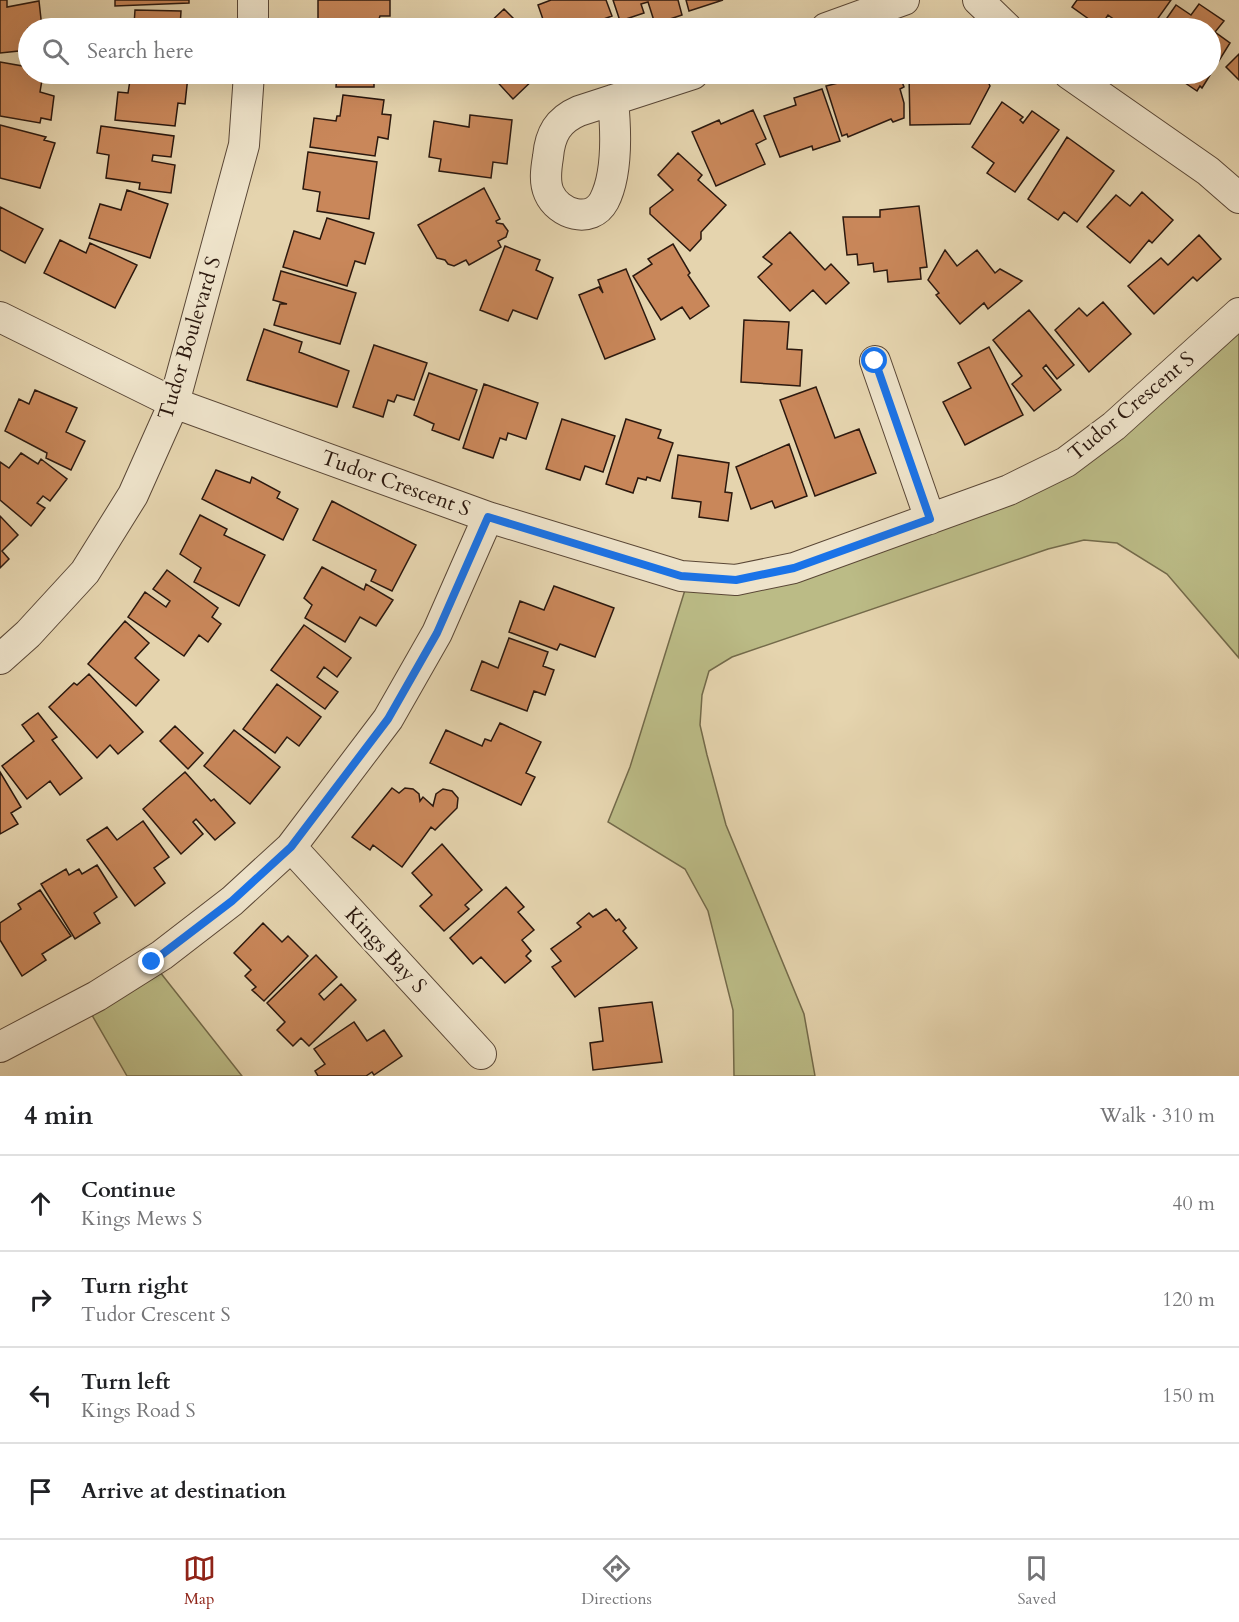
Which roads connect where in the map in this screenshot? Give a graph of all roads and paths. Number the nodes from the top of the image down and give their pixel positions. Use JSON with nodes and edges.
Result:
{"nodes":[{"id":1,"x":253,"y":0,"type":"edge"},
{"id":2,"x":904,"y":0,"type":"edge"},
{"id":3,"x":978,"y":0,"type":"edge"},
{"id":4,"x":253,"y":18,"type":"edge"},
{"id":5,"x":854,"y":18,"type":"edge"},
{"id":6,"x":997,"y":18,"type":"edge"},
{"id":7,"x":248,"y":84,"type":"edge"},
{"id":8,"x":662,"y":84,"type":"edge"},
{"id":9,"x":1083,"y":84,"type":"edge"},
{"id":10,"x":613,"y":100,"type":"dead end"},
{"id":11,"x":1239,"y":198,"type":"edge"},
{"id":12,"x":1239,"y":313,"type":"edge"},
{"id":13,"x":0,"y":317,"type":"edge"},
{"id":14,"x":875,"y":361,"type":"dead end"},
{"id":15,"x":174,"y":403,"type":"junction"},
{"id":16,"x":488,"y":517,"type":"junction"},
{"id":17,"x":930,"y":519,"type":"junction"},
{"id":18,"x":0,"y":660,"type":"edge"},
{"id":19,"x":291,"y":847,"type":"junction"},
{"id":20,"x":0,"y":1047,"type":"edge"},
{"id":21,"x":481,"y":1054,"type":"dead end"}],
"edges":[{"from":1,"to":4,"type":"street"},
{"from":2,"to":5,"type":"street"},
{"from":3,"to":6,"type":"street"},
{"from":7,"to":15,"type":"street","name":"Tudor Boulevard S"},
{"from":8,"to":10,"type":"street"},
{"from":9,"to":11,"type":"street"},
{"from":12,"to":17,"type":"street","name":"Tudor Crescent S"},
{"from":13,"to":15,"type":"street","name":"Tudor Crescent S"},
{"from":14,"to":17,"type":"street"},
{"from":15,"to":16,"type":"street","name":"Tudor Crescent S"},
{"from":15,"to":18,"type":"street","name":"Tudor Boulevard S"},
{"from":16,"to":17,"type":"street","name":"Tudor Crescent S"},
{"from":16,"to":19,"type":"street"},
{"from":19,"to":20,"type":"street"},
{"from":19,"to":21,"type":"street","name":"Kings Bay S"}]}
